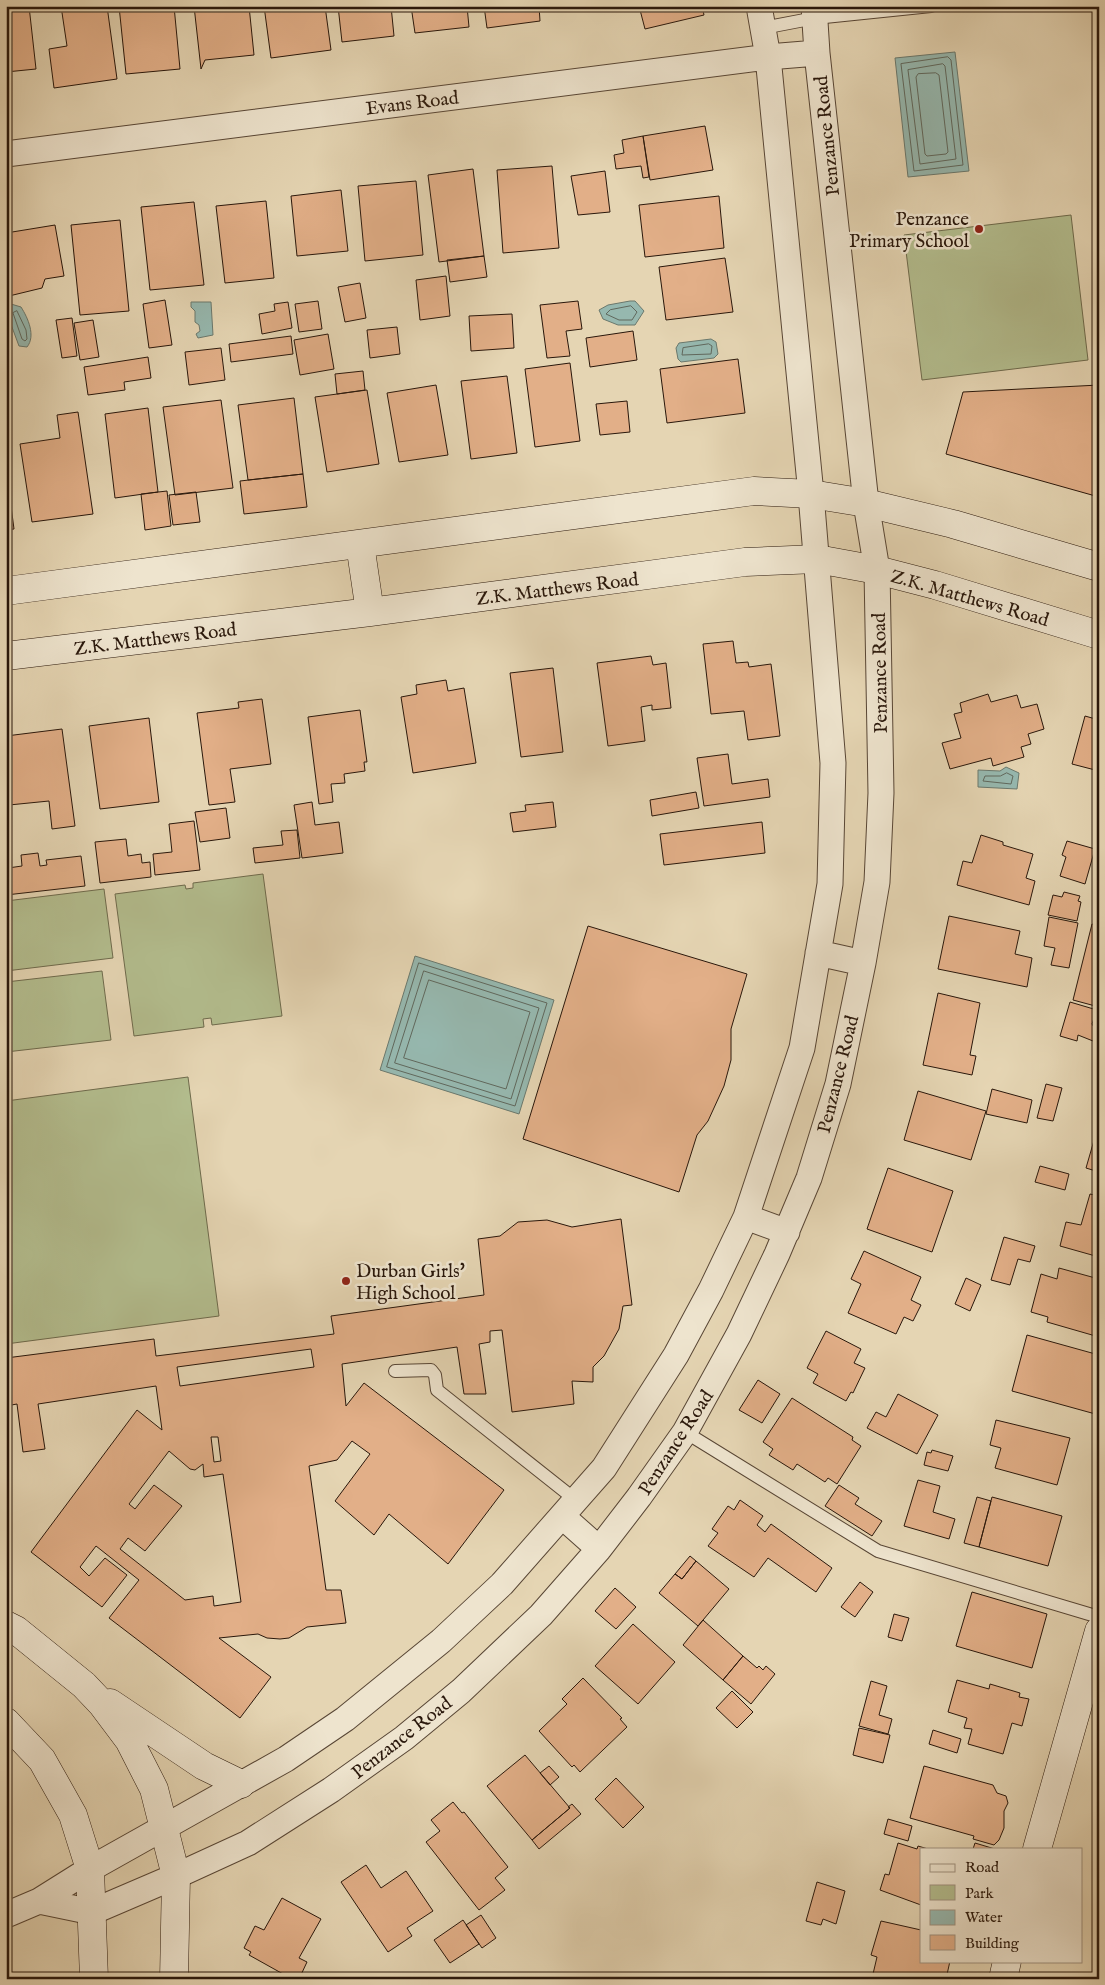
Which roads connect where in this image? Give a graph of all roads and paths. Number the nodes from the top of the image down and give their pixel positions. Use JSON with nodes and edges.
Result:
{"nodes":[{"id":1,"x":931,"y":6,"type":"edge"},
{"id":2,"x":815,"y":12,"type":"edge"},
{"id":3,"x":761,"y":17,"type":"edge"},
{"id":4,"x":817,"y":53,"type":"junction"},
{"id":5,"x":768,"y":57,"type":"junction"},
{"id":6,"x":6,"y":154,"type":"edge"},
{"id":7,"x":811,"y":494,"type":"junction"},
{"id":8,"x":866,"y":503,"type":"junction"},
{"id":9,"x":360,"y":544,"type":"junction"},
{"id":10,"x":817,"y":559,"type":"junction"},
{"id":11,"x":1099,"y":567,"type":"edge"},
{"id":12,"x":877,"y":570,"type":"junction"},
{"id":13,"x":6,"y":591,"type":"edge"},
{"id":14,"x":370,"y":612,"type":"junction"},
{"id":15,"x":1099,"y":635,"type":"edge"},
{"id":16,"x":6,"y":656,"type":"edge"},
{"id":17,"x":818,"y":953,"type":"junction"},
{"id":18,"x":863,"y":963,"type":"junction"},
{"id":19,"x":746,"y":1217,"type":"junction"},
{"id":20,"x":787,"y":1232,"type":"junction"},
{"id":21,"x":395,"y":1371,"type":"dead end"},
{"id":22,"x":685,"y":1432,"type":"junction"},
{"id":23,"x":570,"y":1509,"type":"junction"},
{"id":24,"x":599,"y":1549,"type":"junction"},
{"id":25,"x":1099,"y":1617,"type":"edge"},
{"id":26,"x":6,"y":1625,"type":"edge"},
{"id":27,"x":1099,"y":1631,"type":"edge"},
{"id":28,"x":84,"y":1684,"type":"junction"},
{"id":29,"x":6,"y":1722,"type":"edge"},
{"id":30,"x":241,"y":1784,"type":"junction"},
{"id":31,"x":165,"y":1828,"type":"junction"},
{"id":32,"x":1037,"y":1848,"type":"edge"},
{"id":33,"x":90,"y":1869,"type":"junction"},
{"id":34,"x":176,"y":1876,"type":"junction"},
{"id":35,"x":39,"y":1901,"type":"junction"},
{"id":36,"x":92,"y":1912,"type":"junction"},
{"id":37,"x":6,"y":1915,"type":"edge"},
{"id":38,"x":1007,"y":1962,"type":"edge"},
{"id":39,"x":94,"y":1979,"type":"edge"},
{"id":40,"x":174,"y":1979,"type":"edge"},
{"id":41,"x":1003,"y":1979,"type":"edge"}],
"edges":[{"from":1,"to":2,"type":"lane"},
{"from":2,"to":3,"type":"lane"},
{"from":2,"to":4,"type":"street","name":"Penzance Road"},
{"from":3,"to":5,"type":"street"},
{"from":4,"to":5,"type":"street","name":"Evans Road"},
{"from":4,"to":8,"type":"street","name":"Penzance Road"},
{"from":5,"to":6,"type":"street","name":"Evans Road"},
{"from":5,"to":7,"type":"street"},
{"from":7,"to":8,"type":"street"},
{"from":7,"to":9,"type":"street"},
{"from":7,"to":10,"type":"street"},
{"from":8,"to":11,"type":"street"},
{"from":8,"to":12,"type":"street","name":"Penzance Road"},
{"from":9,"to":13,"type":"street"},
{"from":9,"to":14,"type":"street"},
{"from":10,"to":12,"type":"street","name":"Z.K. Matthews Road"},
{"from":10,"to":14,"type":"street","name":"Z.K. Matthews Road"},
{"from":10,"to":17,"type":"street"},
{"from":12,"to":15,"type":"street","name":"Z.K. Matthews Road"},
{"from":12,"to":18,"type":"street","name":"Penzance Road"},
{"from":14,"to":16,"type":"street","name":"Z.K. Matthews Road"},
{"from":17,"to":18,"type":"street"},
{"from":17,"to":19,"type":"street"},
{"from":18,"to":20,"type":"street","name":"Penzance Road"},
{"from":19,"to":20,"type":"street"},
{"from":19,"to":23,"type":"street"},
{"from":20,"to":22,"type":"street","name":"Penzance Road"},
{"from":21,"to":23,"type":"lane"},
{"from":22,"to":24,"type":"street","name":"Penzance Road"},
{"from":22,"to":25,"type":"lane"},
{"from":23,"to":24,"type":"street"},
{"from":23,"to":30,"type":"street"},
{"from":24,"to":34,"type":"street","name":"Penzance Road"},
{"from":26,"to":28,"type":"street"},
{"from":27,"to":32,"type":"street"},
{"from":28,"to":30,"type":"street"},
{"from":28,"to":31,"type":"street"},
{"from":29,"to":33,"type":"street"},
{"from":30,"to":31,"type":"street"},
{"from":31,"to":33,"type":"street"},
{"from":31,"to":34,"type":"street"},
{"from":33,"to":35,"type":"street"},
{"from":33,"to":36,"type":"street"},
{"from":34,"to":36,"type":"street","name":"Penzance Road"},
{"from":34,"to":40,"type":"street"},
{"from":35,"to":36,"type":"street"},
{"from":35,"to":37,"type":"street"},
{"from":36,"to":39,"type":"street"},
{"from":38,"to":41,"type":"street"}]}
